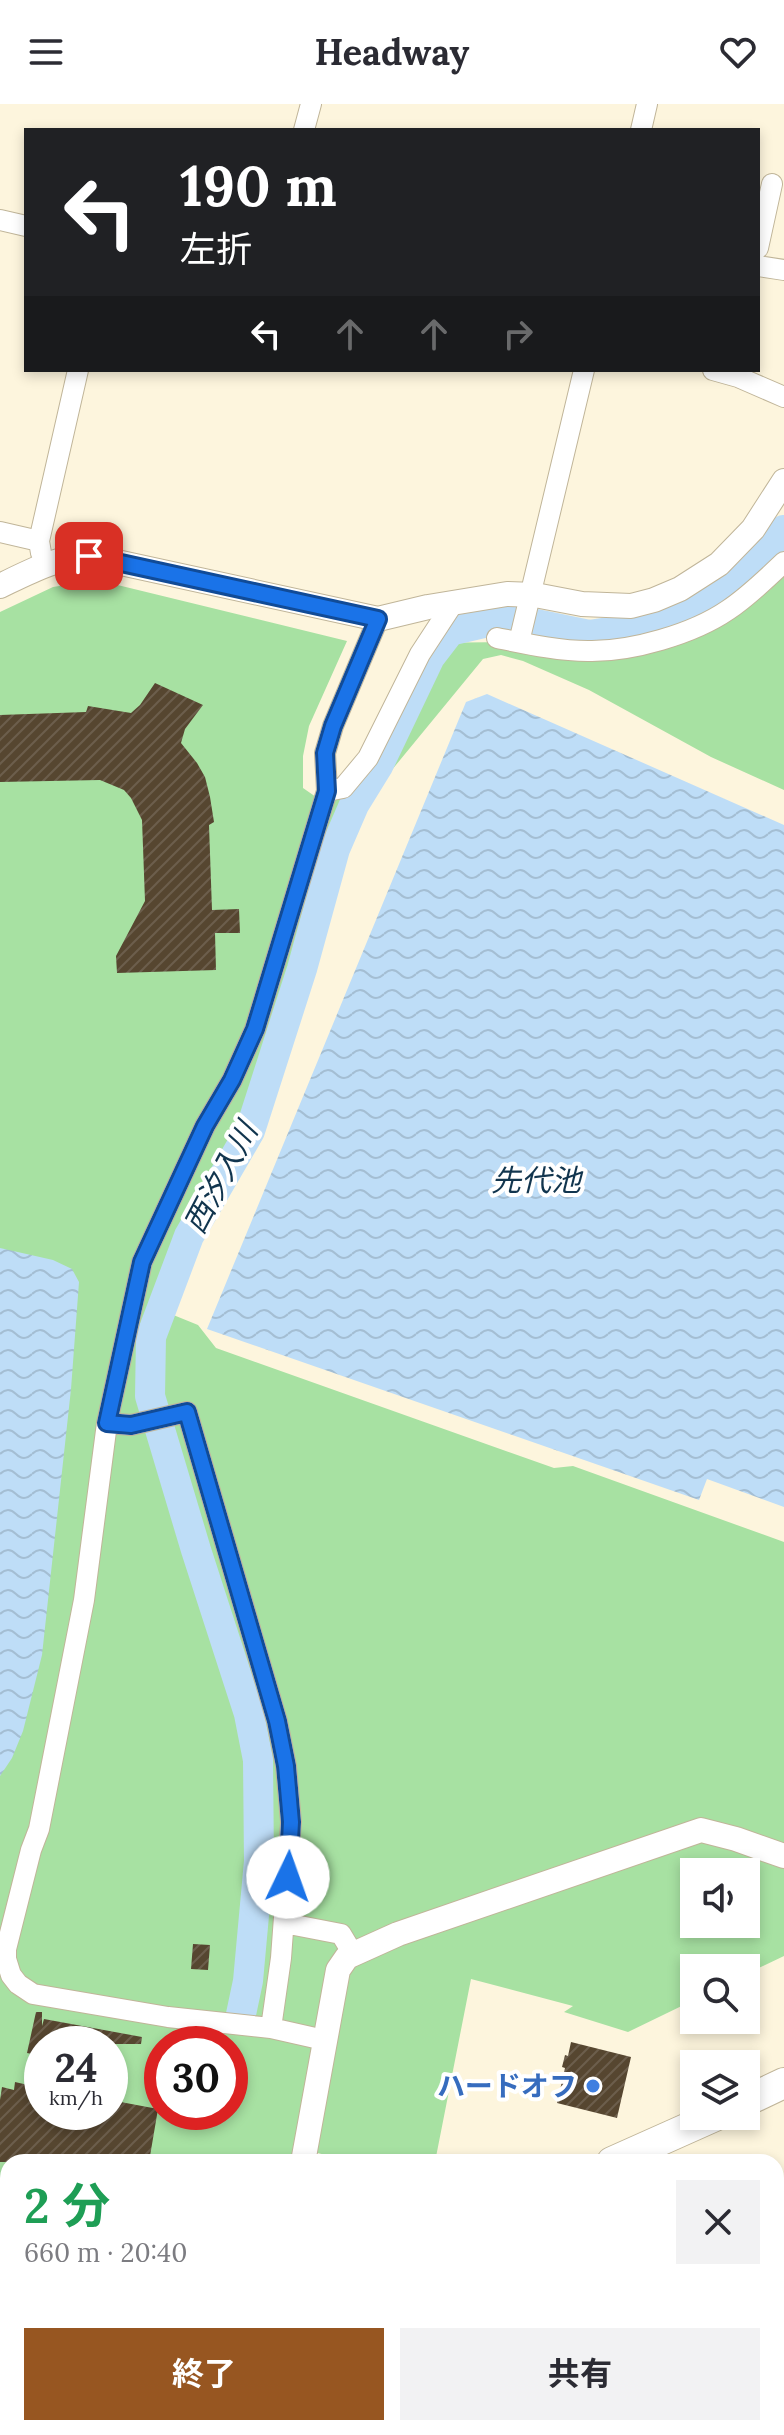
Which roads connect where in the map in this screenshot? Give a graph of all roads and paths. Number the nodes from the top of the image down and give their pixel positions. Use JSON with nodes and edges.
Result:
{"nodes":[{"id":1,"x":311,"y":104,"type":"edge"},
{"id":2,"x":647,"y":104,"type":"edge"},
{"id":3,"x":305,"y":128,"type":"edge"},
{"id":4,"x":641,"y":128,"type":"edge"},
{"id":5,"x":771,"y":183,"type":"edge"},
{"id":6,"x":0,"y":220,"type":"edge"},
{"id":7,"x":24,"y":226,"type":"edge"},
{"id":8,"x":760,"y":238,"type":"edge"},
{"id":9,"x":760,"y":266,"type":"edge"},
{"id":10,"x":784,"y":270,"type":"edge"},
{"id":11,"x":78,"y":372,"type":"edge"},
{"id":12,"x":584,"y":372,"type":"edge"},
{"id":13,"x":720,"y":372,"type":"edge"},
{"id":14,"x":784,"y":397,"type":"edge"},
{"id":15,"x":784,"y":481,"type":"edge"},
{"id":16,"x":0,"y":532,"type":"edge"},
{"id":17,"x":39,"y":541,"type":"junction"},
{"id":18,"x":784,"y":562,"type":"edge"},
{"id":19,"x":44,"y":565,"type":"junction"},
{"id":20,"x":0,"y":586,"type":"edge"},
{"id":21,"x":529,"y":601,"type":"junction"},
{"id":22,"x":454,"y":602,"type":"junction"},
{"id":23,"x":378,"y":619,"type":"junction"},
{"id":24,"x":497,"y":638,"type":"dead end"},
{"id":25,"x":519,"y":642,"type":"junction"},
{"id":26,"x":327,"y":791,"type":"junction"},
{"id":27,"x":107,"y":1423,"type":"junction"},
{"id":28,"x":784,"y":1856,"type":"edge"},
{"id":29,"x":284,"y":1923,"type":"junction"},
{"id":30,"x":353,"y":1954,"type":"junction"},
{"id":31,"x":6,"y":1979,"type":"edge"},
{"id":32,"x":271,"y":2028,"type":"junction"},
{"id":33,"x":324,"y":2040,"type":"junction"},
{"id":34,"x":784,"y":2083,"type":"edge"},
{"id":35,"x":760,"y":2094,"type":"edge"},
{"id":36,"x":684,"y":2130,"type":"edge"},
{"id":37,"x":304,"y":2154,"type":"edge"},
{"id":38,"x":630,"y":2154,"type":"edge"}],
"edges":[{"from":1,"to":3,"type":"street"},
{"from":2,"to":4,"type":"street"},
{"from":5,"to":8,"type":"street"},
{"from":6,"to":7,"type":"street"},
{"from":9,"to":10,"type":"street"},
{"from":11,"to":17,"type":"street"},
{"from":12,"to":21,"type":"street"},
{"from":13,"to":14,"type":"street"},
{"from":15,"to":21,"type":"street"},
{"from":16,"to":17,"type":"street"},
{"from":17,"to":19,"type":"street"},
{"from":18,"to":25,"type":"street"},
{"from":19,"to":20,"type":"street"},
{"from":19,"to":23,"type":"street"},
{"from":21,"to":22,"type":"street"},
{"from":21,"to":25,"type":"street"},
{"from":22,"to":23,"type":"street"},
{"from":22,"to":26,"type":"street"},
{"from":23,"to":26,"type":"street"},
{"from":24,"to":25,"type":"street"},
{"from":26,"to":27,"type":"street"},
{"from":27,"to":29,"type":"street"},
{"from":27,"to":31,"type":"street"},
{"from":28,"to":30,"type":"street"},
{"from":29,"to":30,"type":"street"},
{"from":29,"to":32,"type":"street"},
{"from":30,"to":33,"type":"street"},
{"from":31,"to":32,"type":"street"},
{"from":32,"to":33,"type":"street"},
{"from":33,"to":37,"type":"street"},
{"from":34,"to":35,"type":"main road"},
{"from":36,"to":38,"type":"main road"}]}
